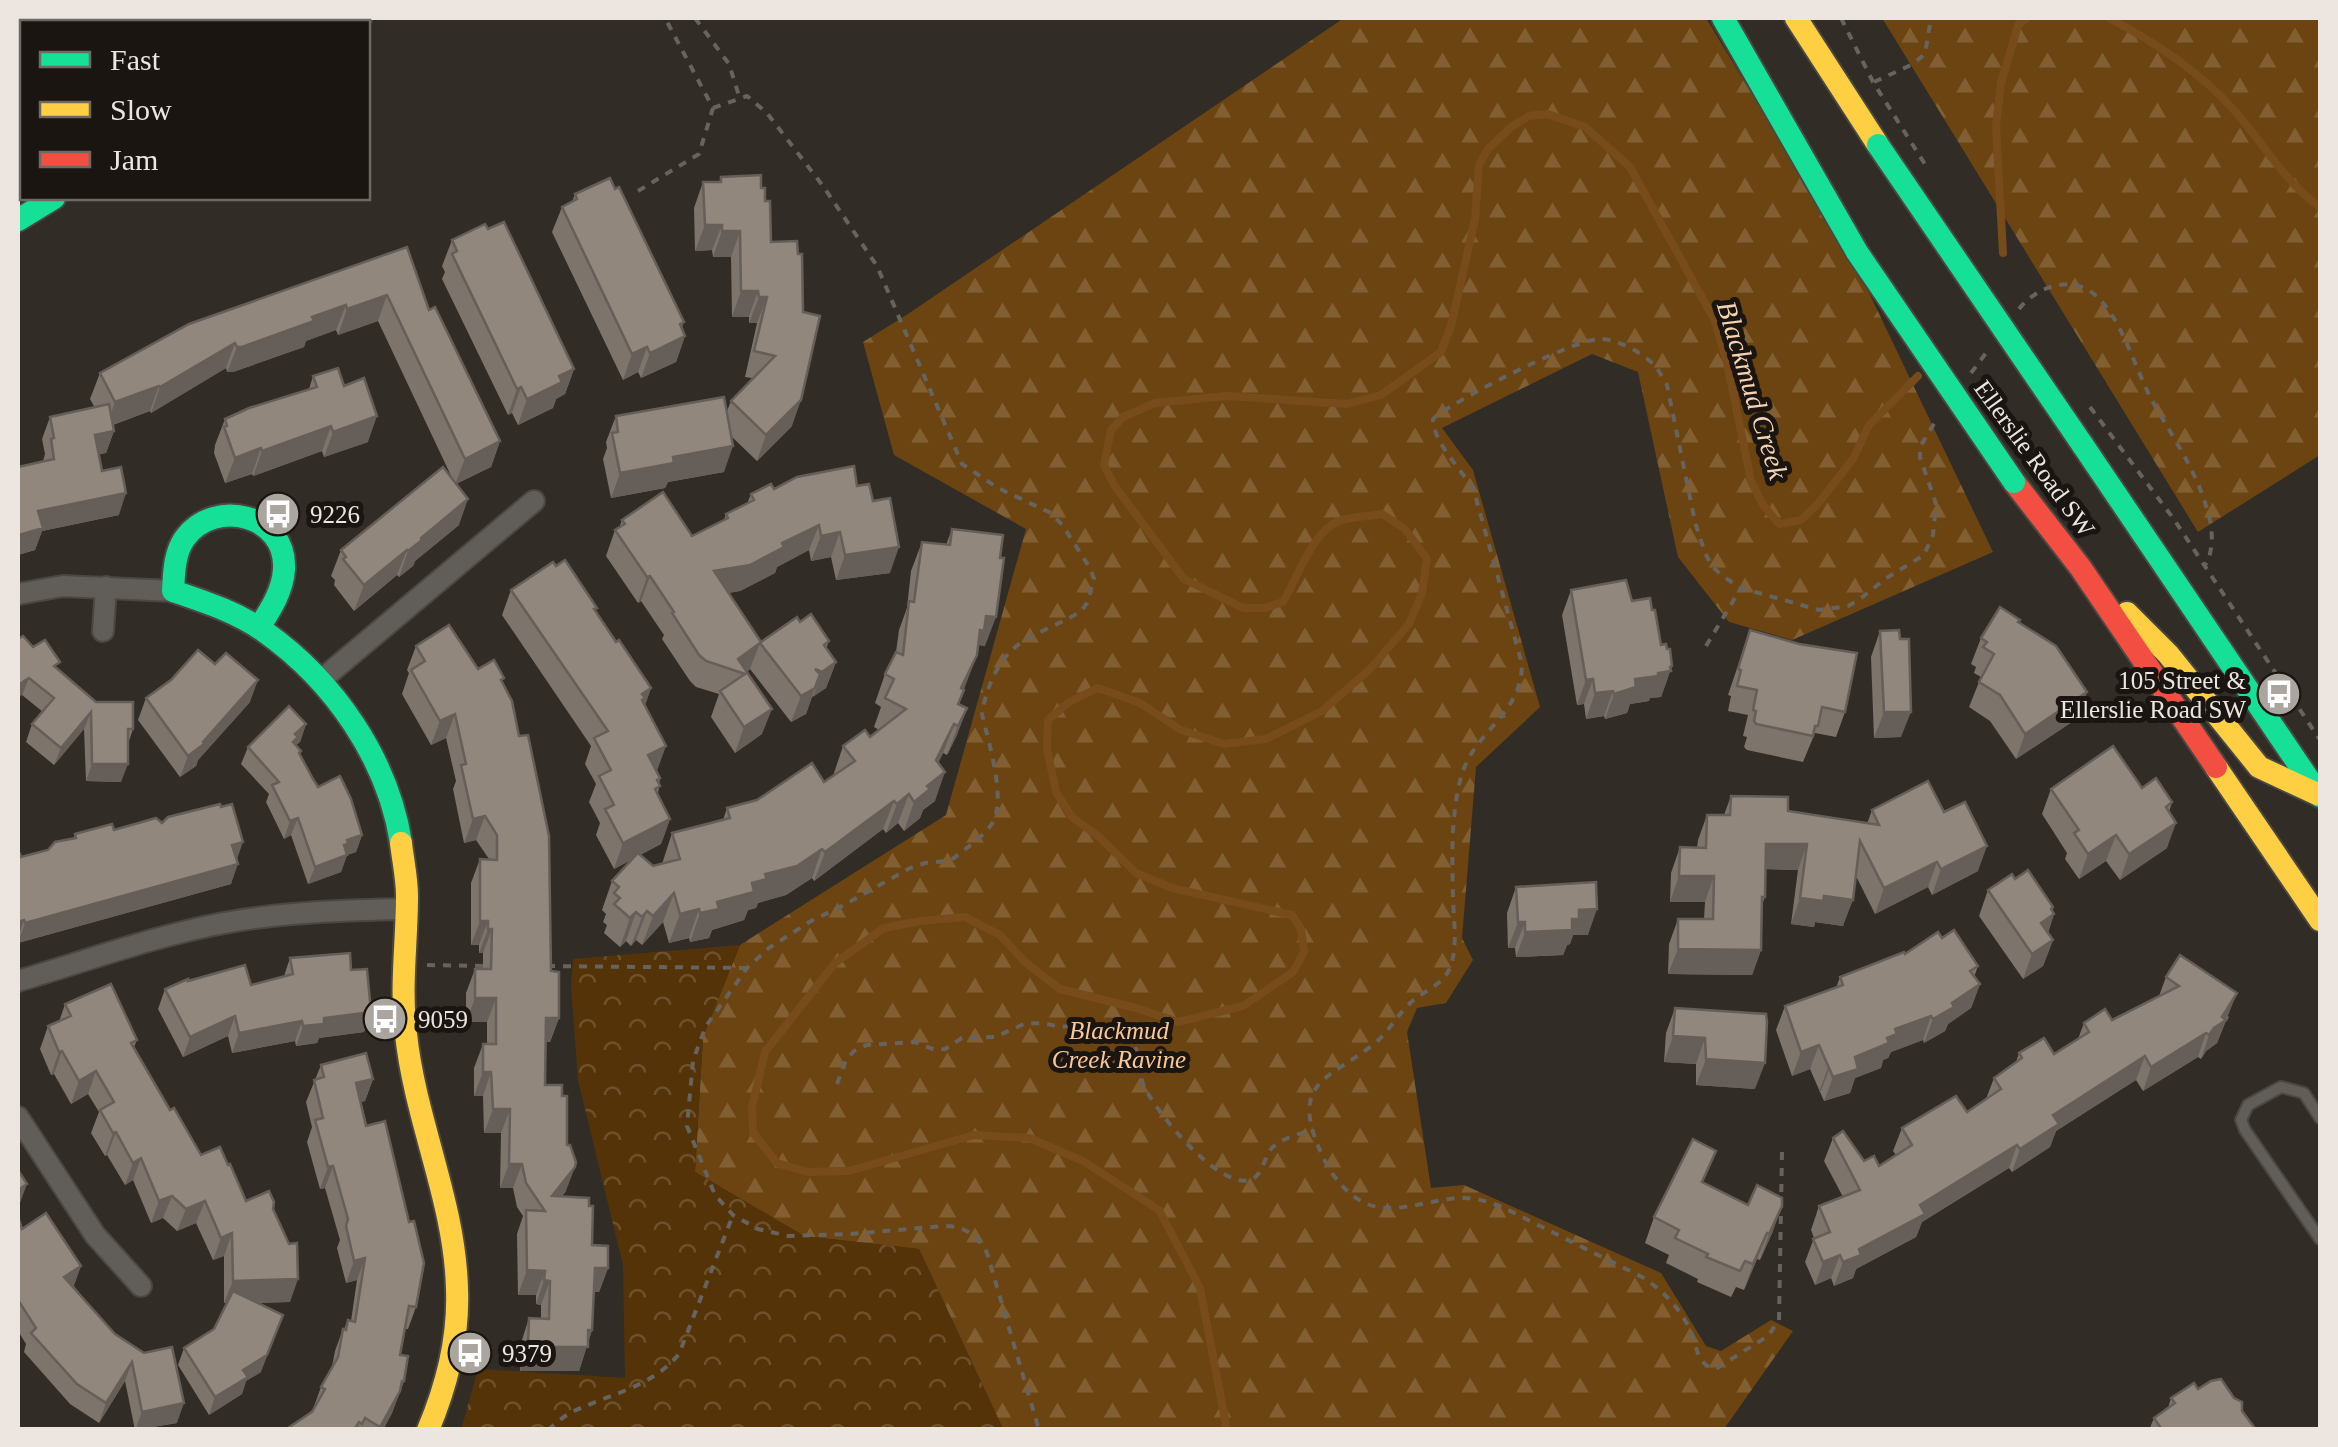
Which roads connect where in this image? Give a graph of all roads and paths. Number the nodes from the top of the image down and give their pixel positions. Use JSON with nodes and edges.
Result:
{"nodes":[{"id":1,"x":665,"y":18,"type":"edge"},
{"id":2,"x":695,"y":18,"type":"edge"},
{"id":3,"x":1722,"y":18,"type":"edge"},
{"id":4,"x":1796,"y":18,"type":"edge"},
{"id":5,"x":1841,"y":18,"type":"edge"},
{"id":6,"x":1931,"y":18,"type":"edge"},
{"id":7,"x":1873,"y":82,"type":"junction"},
{"id":8,"x":740,"y":99,"type":"junction"},
{"id":9,"x":713,"y":108,"type":"junction"},
{"id":10,"x":1935,"y":180,"type":"dead end"},
{"id":11,"x":638,"y":192,"type":"dead end"},
{"id":12,"x":51,"y":200,"type":"edge"},
{"id":13,"x":18,"y":220,"type":"edge"},
{"id":14,"x":2016,"y":312,"type":"dead end"},
{"id":15,"x":1996,"y":341,"type":"dead end"},
{"id":16,"x":1966,"y":379,"type":"dead end"},
{"id":17,"x":2082,"y":397,"type":"dead end"},
{"id":18,"x":1944,"y":408,"type":"dead end"},
{"id":19,"x":534,"y":501,"type":"dead end"},
{"id":20,"x":2205,"y":565,"type":"junction"},
{"id":21,"x":2080,"y":566,"type":"junction"},
{"id":22,"x":106,"y":587,"type":"junction"},
{"id":23,"x":1741,"y":588,"type":"junction"},
{"id":24,"x":173,"y":590,"type":"junction"},
{"id":25,"x":18,"y":594,"type":"edge"},
{"id":26,"x":260,"y":626,"type":"junction"},
{"id":27,"x":103,"y":631,"type":"dead end"},
{"id":28,"x":1706,"y":646,"type":"dead end"},
{"id":29,"x":322,"y":680,"type":"junction"},
{"id":30,"x":2320,"y":740,"type":"edge"},
{"id":31,"x":2320,"y":796,"type":"edge"},
{"id":32,"x":407,"y":909,"type":"junction"},
{"id":33,"x":2320,"y":920,"type":"edge"},
{"id":34,"x":403,"y":965,"type":"junction"},
{"id":35,"x":502,"y":966,"type":"edge"},
{"id":36,"x":540,"y":966,"type":"edge"},
{"id":37,"x":747,"y":968,"type":"junction"},
{"id":38,"x":18,"y":981,"type":"edge"},
{"id":39,"x":837,"y":1084,"type":"dead end"},
{"id":40,"x":18,"y":1117,"type":"edge"},
{"id":41,"x":2320,"y":1118,"type":"edge"},
{"id":42,"x":1312,"y":1129,"type":"junction"},
{"id":43,"x":1782,"y":1152,"type":"dead end"},
{"id":44,"x":733,"y":1215,"type":"junction"},
{"id":45,"x":2320,"y":1238,"type":"edge"},
{"id":46,"x":141,"y":1286,"type":"dead end"},
{"id":47,"x":428,"y":1430,"type":"edge"},
{"id":48,"x":548,"y":1430,"type":"edge"},
{"id":49,"x":1039,"y":1430,"type":"edge"}],
"edges":[{"from":1,"to":9,"type":"path"},
{"from":2,"to":8,"type":"path"},
{"from":3,"to":21,"type":"main road","name":"Ellerslie Road SW","bridge":true},
{"from":4,"to":31,"type":"main road","name":"Ellerslie Road SW","bridge":true},
{"from":5,"to":7,"type":"path"},
{"from":6,"to":7,"type":"path"},
{"from":7,"to":10,"type":"path"},
{"from":8,"to":9,"type":"path"},
{"from":8,"to":37,"type":"path"},
{"from":9,"to":11,"type":"path"},
{"from":12,"to":13,"type":"main road"},
{"from":14,"to":20,"type":"path"},
{"from":15,"to":16,"type":"path"},
{"from":17,"to":20,"type":"path"},
{"from":18,"to":23,"type":"path"},
{"from":19,"to":29,"type":"street"},
{"from":20,"to":30,"type":"path"},
{"from":21,"to":31,"type":"main road"},
{"from":21,"to":33,"type":"main road","name":"Ellerslie Road SW"},
{"from":22,"to":24,"type":"street"},
{"from":22,"to":25,"type":"street"},
{"from":22,"to":27,"type":"street"},
{"from":23,"to":28,"type":"path"},
{"from":23,"to":42,"type":"path"},
{"from":24,"to":26,"type":"main road"},
{"from":24,"to":26,"type":"main road"},
{"from":26,"to":29,"type":"main road"},
{"from":29,"to":32,"type":"main road"},
{"from":32,"to":34,"type":"main road"},
{"from":32,"to":38,"type":"street"},
{"from":34,"to":35,"type":"path"},
{"from":34,"to":47,"type":"main road"},
{"from":36,"to":37,"type":"path"},
{"from":37,"to":44,"type":"path"},
{"from":39,"to":42,"type":"path"},
{"from":40,"to":46,"type":"street"},
{"from":41,"to":45,"type":"lane"},
{"from":42,"to":43,"type":"path"},
{"from":44,"to":48,"type":"path"},
{"from":44,"to":49,"type":"path"}]}
